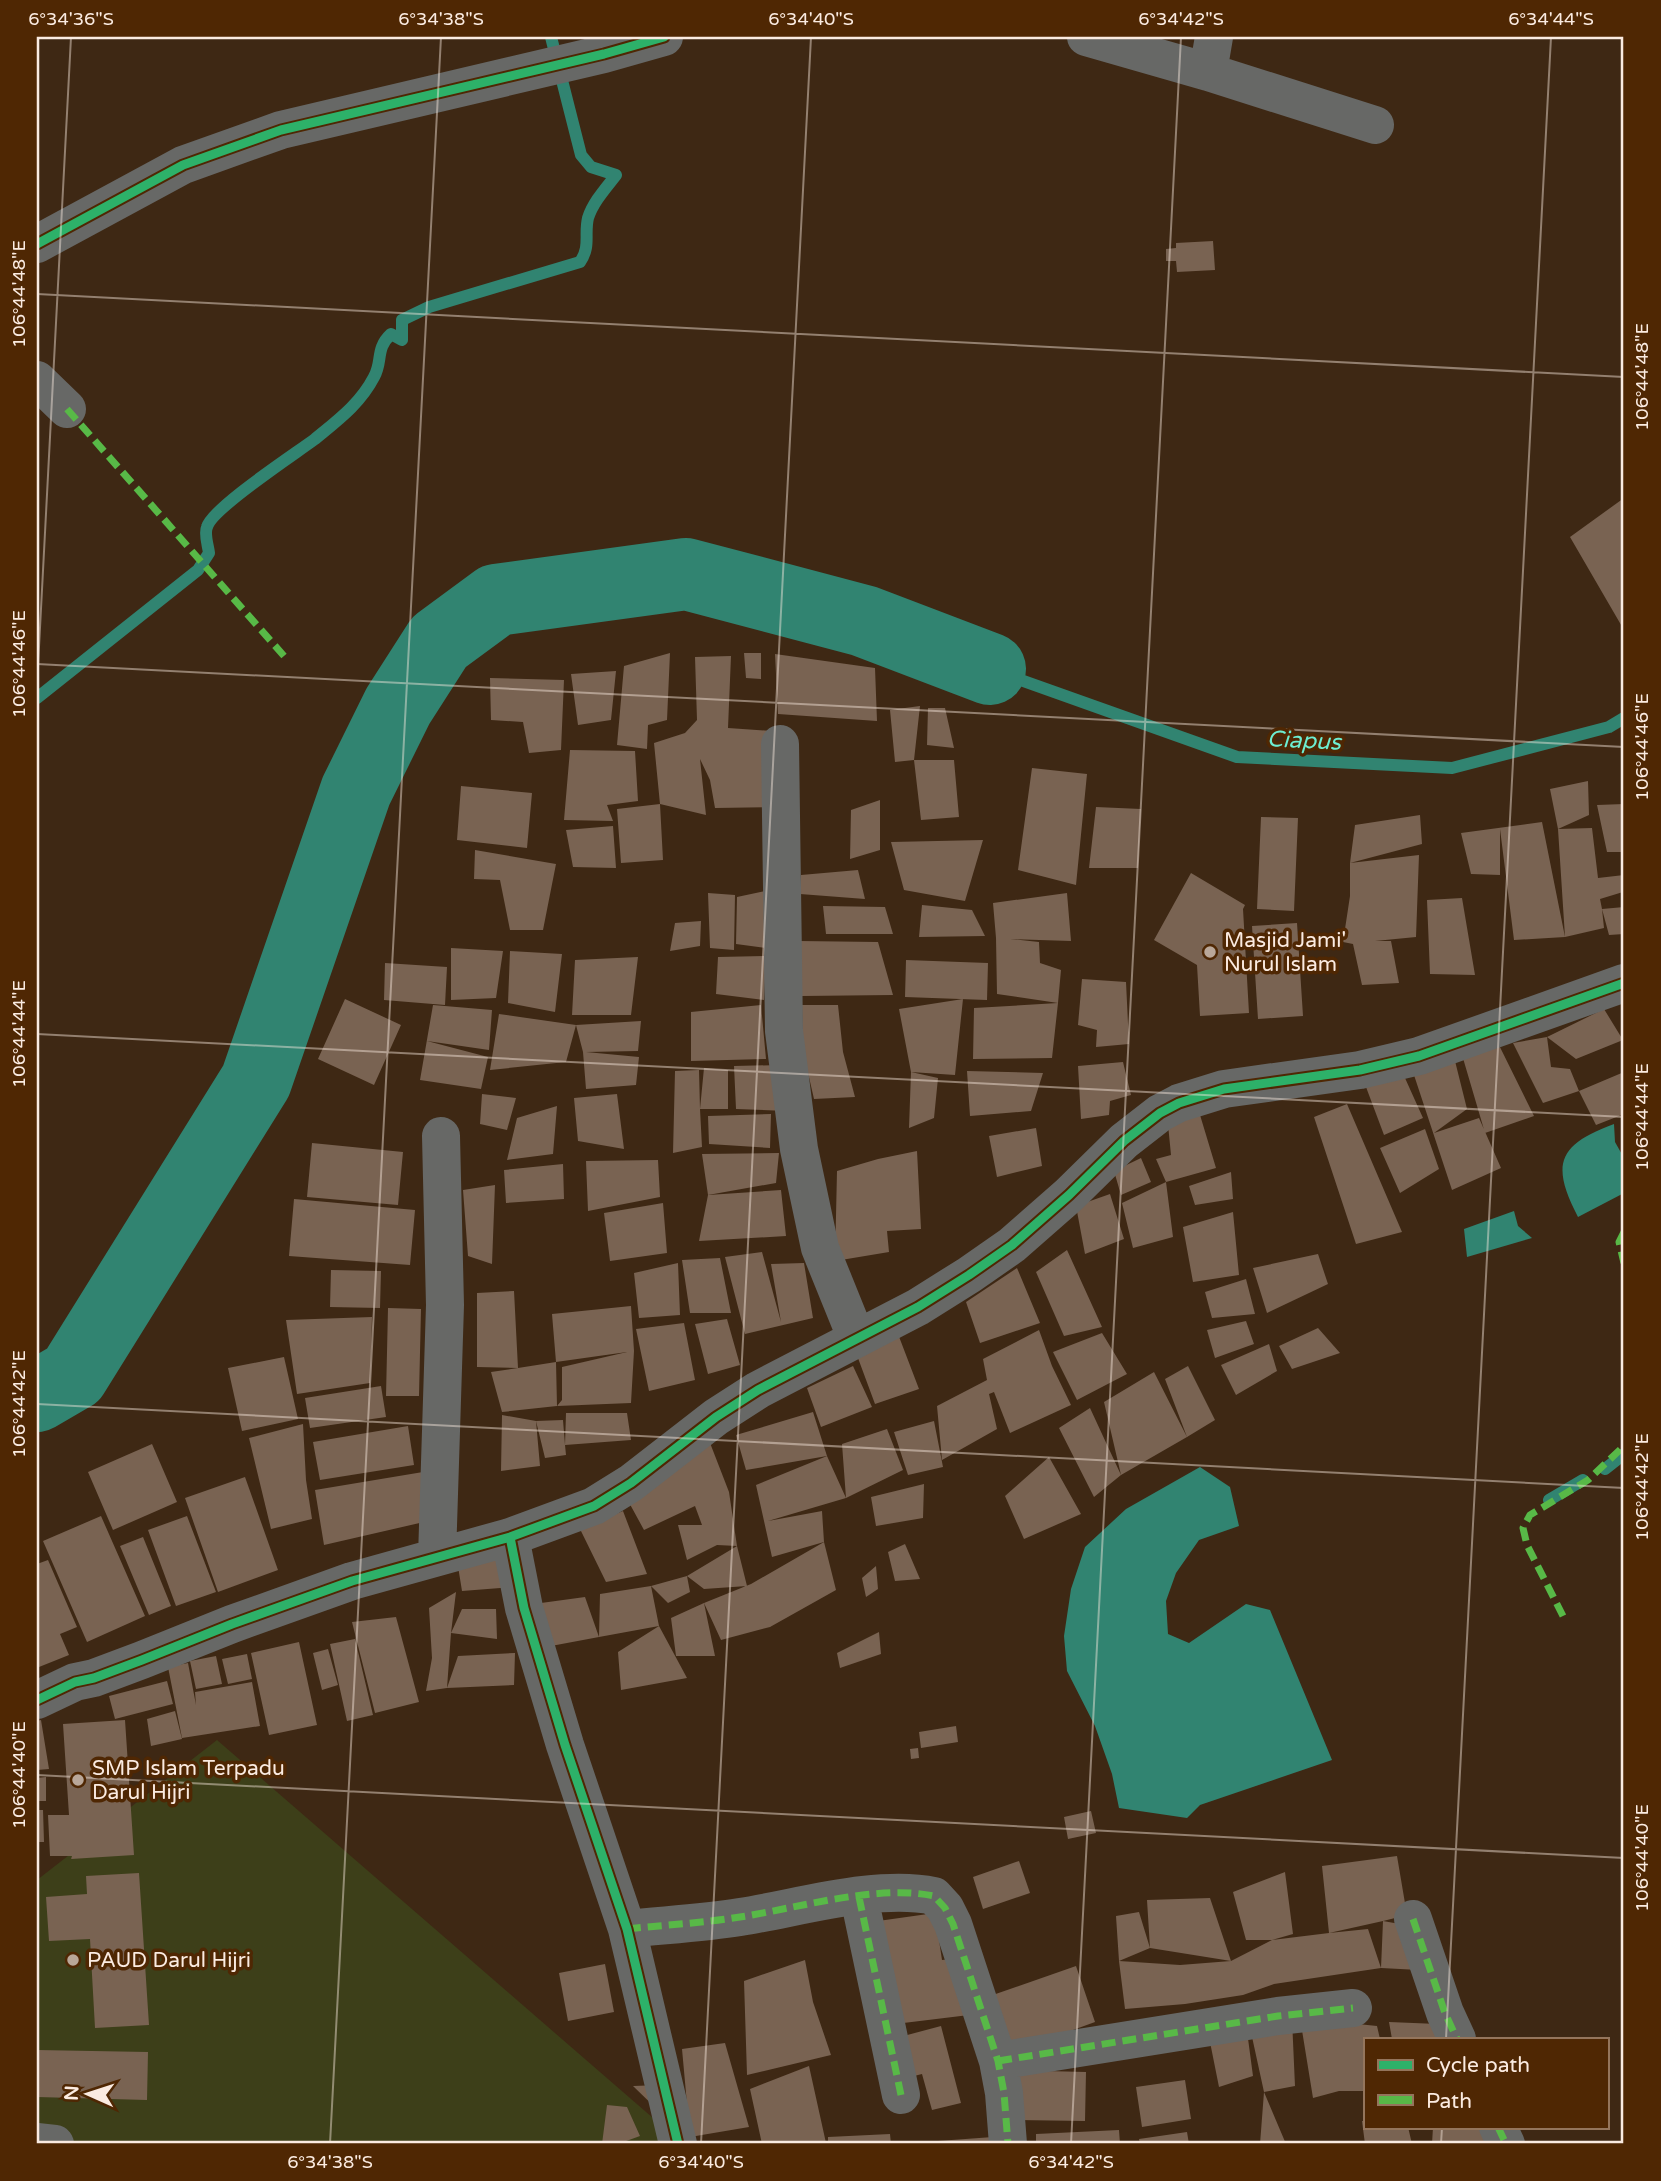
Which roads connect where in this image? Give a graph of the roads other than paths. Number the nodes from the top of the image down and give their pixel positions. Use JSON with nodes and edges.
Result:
{"nodes":[{"id":1,"x":664,"y":37,"type":"edge"},
{"id":2,"x":1086,"y":37,"type":"edge"},
{"id":3,"x":1211,"y":54,"type":"edge"},
{"id":4,"x":1375,"y":125,"type":"dead end"},
{"id":5,"x":37,"y":244,"type":"edge"},
{"id":6,"x":37,"y":380,"type":"edge"},
{"id":7,"x":67,"y":409,"type":"dead end"},
{"id":8,"x":780,"y":744,"type":"dead end"},
{"id":9,"x":1624,"y":983,"type":"edge"},
{"id":10,"x":441,"y":1136,"type":"dead end"},
{"id":11,"x":856,"y":1337,"type":"junction"},
{"id":12,"x":510,"y":1537,"type":"junction"},
{"id":13,"x":437,"y":1557,"type":"junction"},
{"id":14,"x":37,"y":1700,"type":"edge"},
{"id":15,"x":859,"y":1896,"type":"junction"},
{"id":16,"x":1413,"y":1919,"type":"dead end"},
{"id":17,"x":627,"y":1929,"type":"junction"},
{"id":18,"x":1353,"y":2008,"type":"dead end"},
{"id":19,"x":1457,"y":2038,"type":"edge"},
{"id":20,"x":998,"y":2061,"type":"junction"},
{"id":21,"x":901,"y":2095,"type":"dead end"},
{"id":22,"x":1498,"y":2128,"type":"edge"},
{"id":23,"x":37,"y":2142,"type":"edge"},
{"id":24,"x":55,"y":2144,"type":"edge"},
{"id":25,"x":678,"y":2144,"type":"edge"},
{"id":26,"x":1008,"y":2144,"type":"edge"},
{"id":27,"x":1506,"y":2144,"type":"edge"}],
"edges":[{"from":1,"to":5,"type":"street"},
{"from":2,"to":3,"type":"street"},
{"from":3,"to":4,"type":"street"},
{"from":6,"to":7,"type":"street"},
{"from":8,"to":11,"type":"street"},
{"from":9,"to":11,"type":"street"},
{"from":10,"to":13,"type":"street"},
{"from":11,"to":12,"type":"street"},
{"from":12,"to":13,"type":"street"},
{"from":12,"to":17,"type":"street"},
{"from":13,"to":14,"type":"street"},
{"from":15,"to":17,"type":"street"},
{"from":15,"to":20,"type":"street"},
{"from":15,"to":21,"type":"street"},
{"from":16,"to":19,"type":"street"},
{"from":17,"to":25,"type":"street"},
{"from":18,"to":20,"type":"street"},
{"from":20,"to":26,"type":"street"},
{"from":22,"to":27,"type":"street"},
{"from":23,"to":24,"type":"street"}]}
